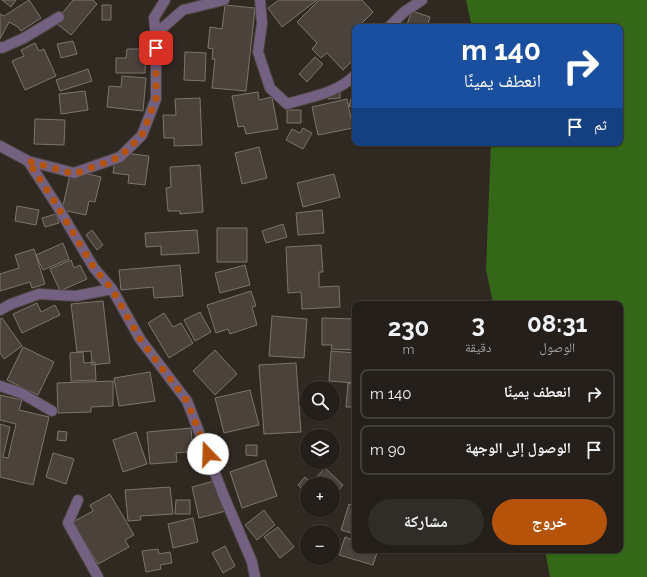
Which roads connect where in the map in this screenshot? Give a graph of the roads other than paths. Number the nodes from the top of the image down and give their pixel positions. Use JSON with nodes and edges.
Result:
{"nodes":[{"id":1,"x":165,"y":0,"type":"edge"},
{"id":2,"x":224,"y":0,"type":"edge"},
{"id":3,"x":260,"y":0,"type":"edge"},
{"id":4,"x":422,"y":0,"type":"edge"},
{"id":5,"x":59,"y":17,"type":"dead end"},
{"id":6,"x":392,"y":24,"type":"edge"},
{"id":7,"x":0,"y":47,"type":"edge"},
{"id":8,"x":156,"y":48,"type":"junction"},
{"id":9,"x":352,"y":78,"type":"edge"},
{"id":10,"x":0,"y":146,"type":"edge"},
{"id":11,"x":28,"y":161,"type":"junction"},
{"id":12,"x":112,"y":289,"type":"junction"},
{"id":13,"x":0,"y":310,"type":"edge"},
{"id":14,"x":0,"y":386,"type":"edge"},
{"id":15,"x":52,"y":411,"type":"dead end"},
{"id":16,"x":78,"y":500,"type":"dead end"},
{"id":17,"x":98,"y":577,"type":"edge"},
{"id":18,"x":255,"y":577,"type":"edge"}],
"edges":[{"from":1,"to":8,"type":"street"},
{"from":2,"to":8,"type":"street"},
{"from":3,"to":9,"type":"street"},
{"from":4,"to":6,"type":"street"},
{"from":5,"to":7,"type":"street"},
{"from":8,"to":11,"type":"street"},
{"from":10,"to":11,"type":"street"},
{"from":11,"to":12,"type":"street"},
{"from":12,"to":13,"type":"street"},
{"from":12,"to":18,"type":"street"},
{"from":14,"to":15,"type":"street"},
{"from":16,"to":17,"type":"street"}]}
